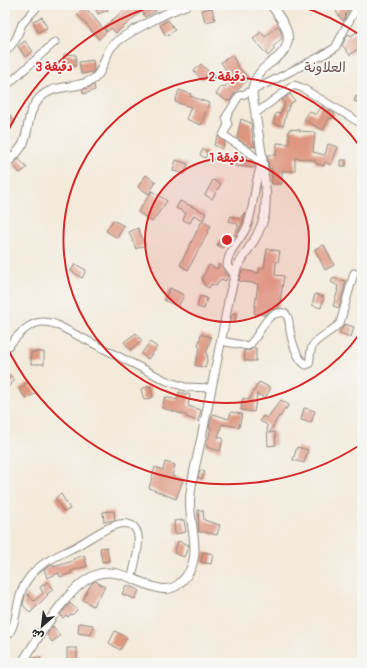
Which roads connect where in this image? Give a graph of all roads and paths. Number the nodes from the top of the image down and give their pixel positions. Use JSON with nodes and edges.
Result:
{"nodes":[{"id":1,"x":39,"y":5,"type":"edge"},
{"id":2,"x":187,"y":5,"type":"edge"},
{"id":3,"x":271,"y":5,"type":"edge"},
{"id":4,"x":355,"y":11,"type":"dead end"},
{"id":5,"x":55,"y":42,"type":"dead end"},
{"id":6,"x":5,"y":53,"type":"edge"},
{"id":7,"x":5,"y":87,"type":"edge"},
{"id":8,"x":252,"y":91,"type":"junction"},
{"id":9,"x":256,"y":113,"type":"junction"},
{"id":10,"x":362,"y":124,"type":"edge"},
{"id":11,"x":5,"y":165,"type":"edge"},
{"id":12,"x":354,"y":273,"type":"dead end"},
{"id":13,"x":235,"y":276,"type":"junction"},
{"id":14,"x":221,"y":341,"type":"junction"},
{"id":15,"x":5,"y":350,"type":"edge"},
{"id":16,"x":211,"y":388,"type":"junction"},
{"id":17,"x":132,"y":577,"type":"junction"},
{"id":18,"x":5,"y":638,"type":"edge"},
{"id":19,"x":22,"y":663,"type":"edge"}],
"edges":[{"from":1,"to":6,"type":"street"},
{"from":2,"to":11,"type":"street"},
{"from":3,"to":8,"type":"street"},
{"from":4,"to":8,"type":"street"},
{"from":5,"to":7,"type":"street"},
{"from":8,"to":9,"type":"street"},
{"from":8,"to":13,"type":"street"},
{"from":9,"to":10,"type":"street"},
{"from":9,"to":13,"type":"street"},
{"from":12,"to":14,"type":"street"},
{"from":13,"to":14,"type":"street"},
{"from":14,"to":16,"type":"street"},
{"from":15,"to":16,"type":"street"},
{"from":16,"to":17,"type":"street"},
{"from":17,"to":18,"type":"street"},
{"from":17,"to":19,"type":"street"}]}
